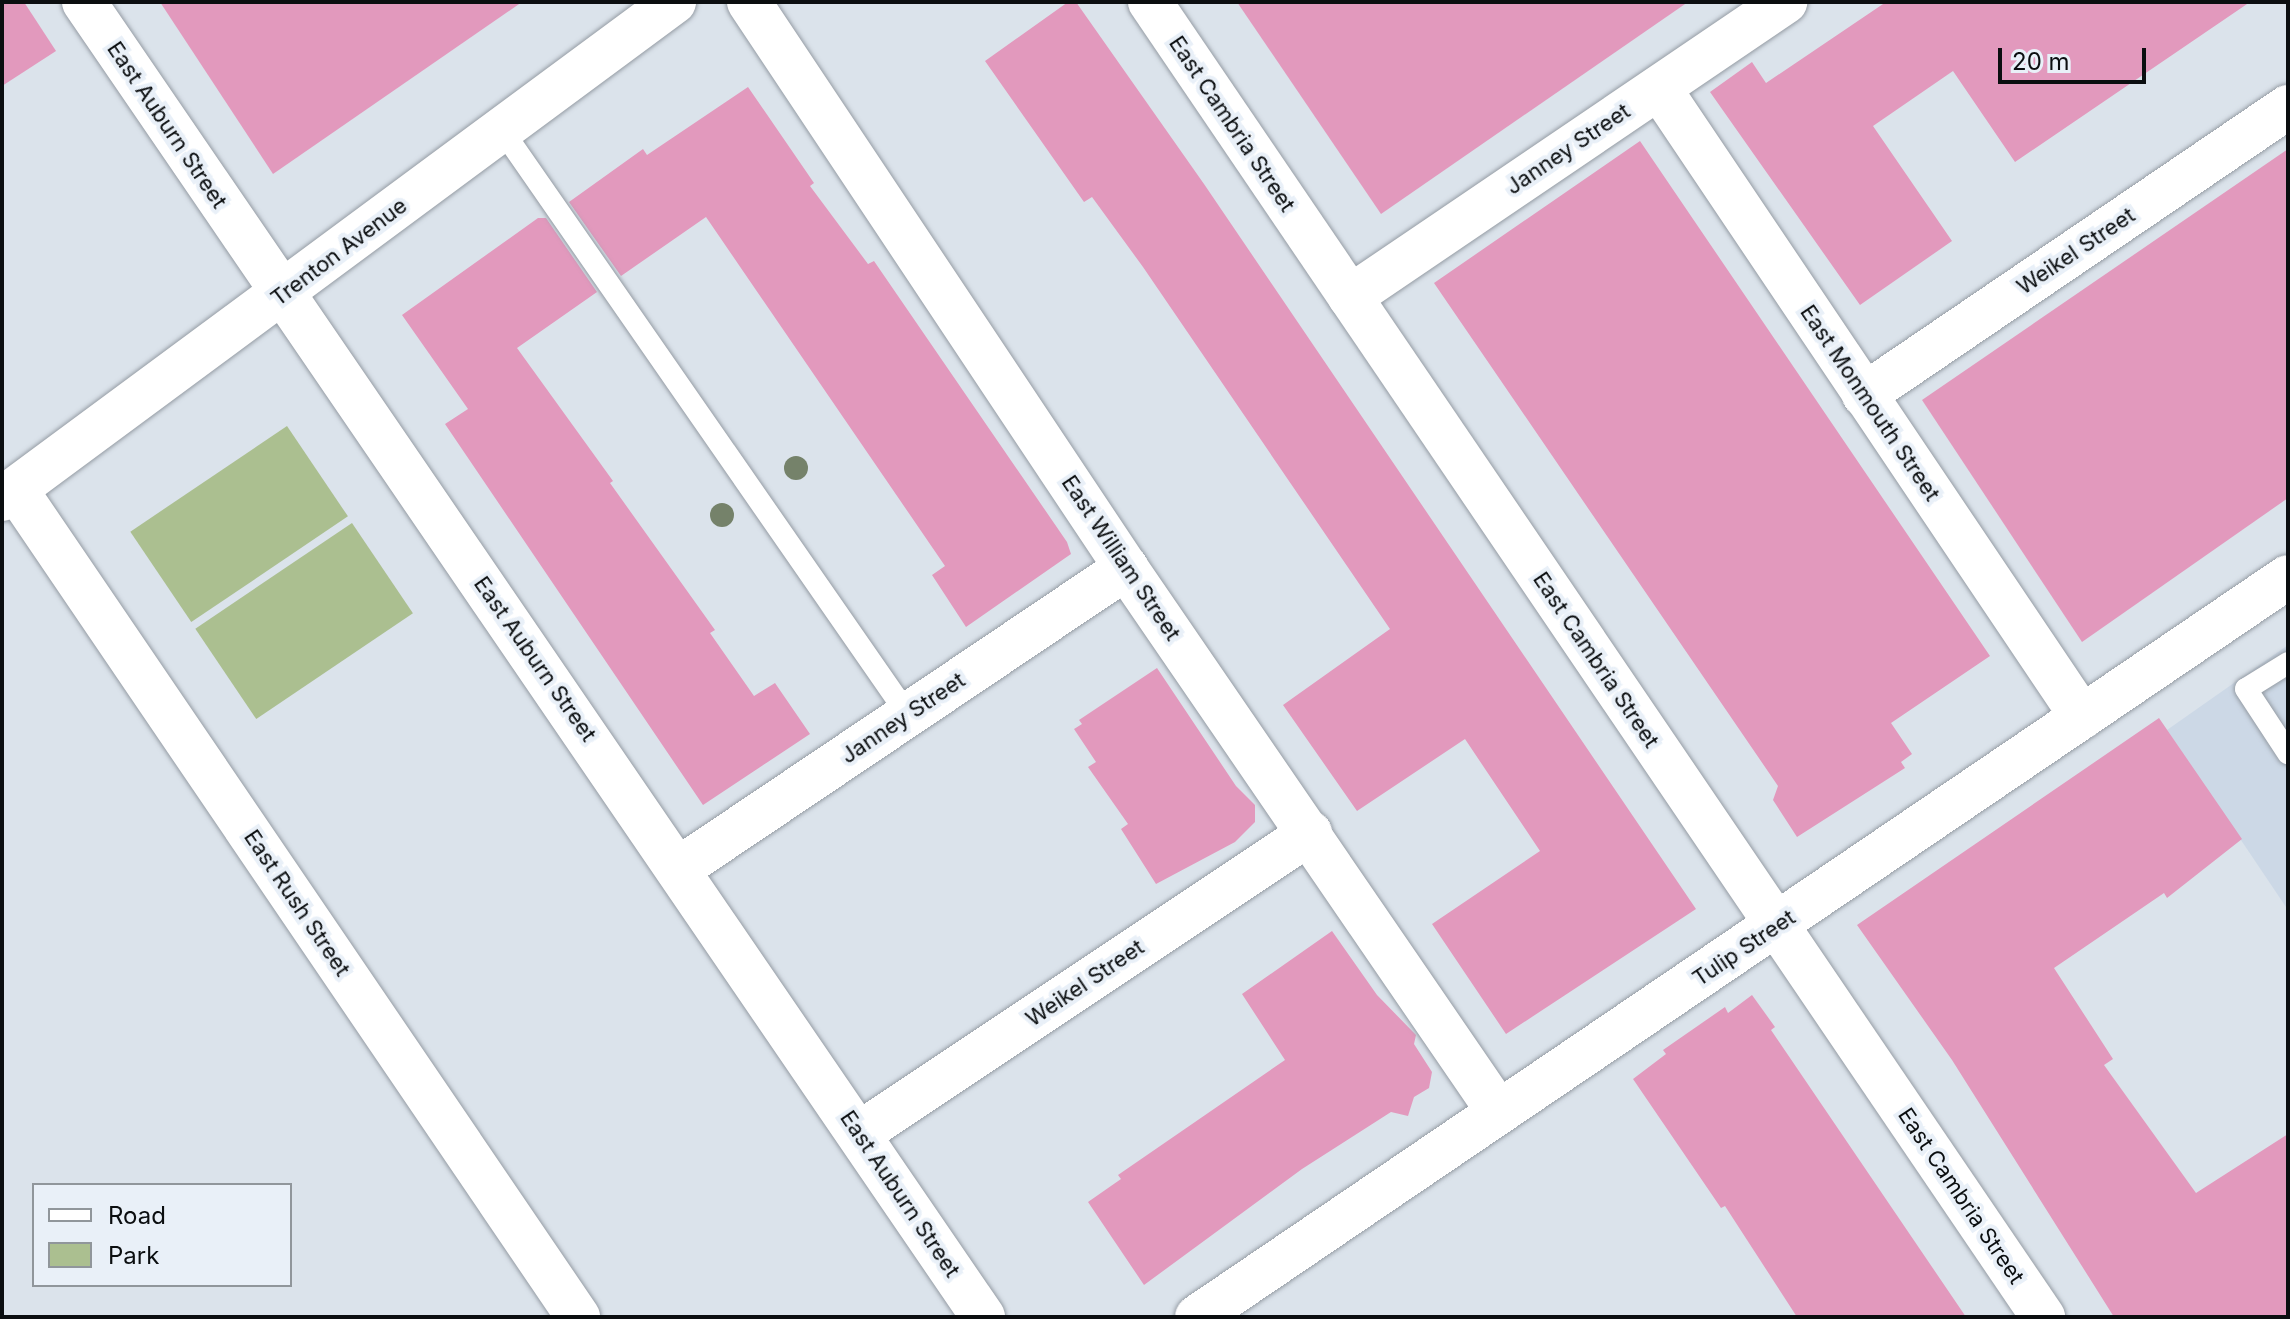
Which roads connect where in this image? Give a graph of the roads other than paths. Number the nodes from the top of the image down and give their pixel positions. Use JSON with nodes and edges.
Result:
{"nodes":[{"id":1,"x":84,"y":2,"type":"edge"},
{"id":2,"x":674,"y":2,"type":"edge"},
{"id":3,"x":749,"y":2,"type":"edge"},
{"id":4,"x":1150,"y":2,"type":"edge"},
{"id":5,"x":1785,"y":2,"type":"edge"},
{"id":6,"x":624,"y":16,"type":"edge"},
{"id":7,"x":1659,"y":88,"type":"junction"},
{"id":8,"x":2288,"y":107,"type":"edge"},
{"id":9,"x":502,"y":130,"type":"junction"},
{"id":10,"x":282,"y":295,"type":"junction"},
{"id":11,"x":1350,"y":297,"type":"junction"},
{"id":12,"x":1864,"y":395,"type":"junction"},
{"id":13,"x":9,"y":494,"type":"edge"},
{"id":14,"x":1126,"y":568,"type":"junction"},
{"id":15,"x":2288,"y":577,"type":"edge"},
{"id":16,"x":2288,"y":663,"type":"edge"},
{"id":17,"x":908,"y":715,"type":"junction"},
{"id":18,"x":2082,"y":717,"type":"junction"},
{"id":19,"x":2288,"y":753,"type":"edge"},
{"id":20,"x":1310,"y":833,"type":"junction"},
{"id":21,"x":680,"y":868,"type":"junction"},
{"id":22,"x":1778,"y":926,"type":"junction"},
{"id":23,"x":1498,"y":1111,"type":"junction"},
{"id":24,"x":860,"y":1133,"type":"junction"},
{"id":25,"x":578,"y":1317,"type":"edge"},
{"id":26,"x":983,"y":1317,"type":"edge"},
{"id":27,"x":1197,"y":1317,"type":"edge"},
{"id":28,"x":2043,"y":1317,"type":"edge"}],
"edges":[{"from":1,"to":10,"type":"street","name":"East Auburn Street"},
{"from":2,"to":6,"type":"street","name":"Trenton Avenue"},
{"from":3,"to":14,"type":"street","name":"East William Street"},
{"from":4,"to":11,"type":"street","name":"East Cambria Street"},
{"from":5,"to":7,"type":"street","name":"Janney Street"},
{"from":6,"to":9,"type":"street","name":"Trenton Avenue"},
{"from":7,"to":11,"type":"street","name":"Janney Street"},
{"from":7,"to":12,"type":"street","name":"East Monmouth Street"},
{"from":8,"to":12,"type":"street","name":"Weikel Street"},
{"from":9,"to":10,"type":"street","name":"Trenton Avenue"},
{"from":9,"to":17,"type":"lane"},
{"from":10,"to":13,"type":"street","name":"Trenton Avenue"},
{"from":10,"to":21,"type":"street","name":"East Auburn Street"},
{"from":11,"to":22,"type":"street","name":"East Cambria Street"},
{"from":12,"to":18,"type":"street","name":"East Monmouth Street"},
{"from":13,"to":25,"type":"street","name":"East Rush Street"},
{"from":14,"to":17,"type":"street","name":"Janney Street"},
{"from":14,"to":20,"type":"street","name":"East William Street"},
{"from":15,"to":18,"type":"street","name":"Tulip Street"},
{"from":16,"to":19,"type":"lane"},
{"from":17,"to":21,"type":"street","name":"Janney Street"},
{"from":18,"to":22,"type":"street","name":"Tulip Street"},
{"from":20,"to":23,"type":"street","name":"East William Street"},
{"from":20,"to":24,"type":"street","name":"Weikel Street"},
{"from":21,"to":24,"type":"street","name":"East Auburn Street"},
{"from":22,"to":23,"type":"street","name":"Tulip Street"},
{"from":22,"to":28,"type":"street","name":"East Cambria Street"},
{"from":23,"to":27,"type":"street","name":"Tulip Street"},
{"from":24,"to":26,"type":"street","name":"East Auburn Street"}]}
